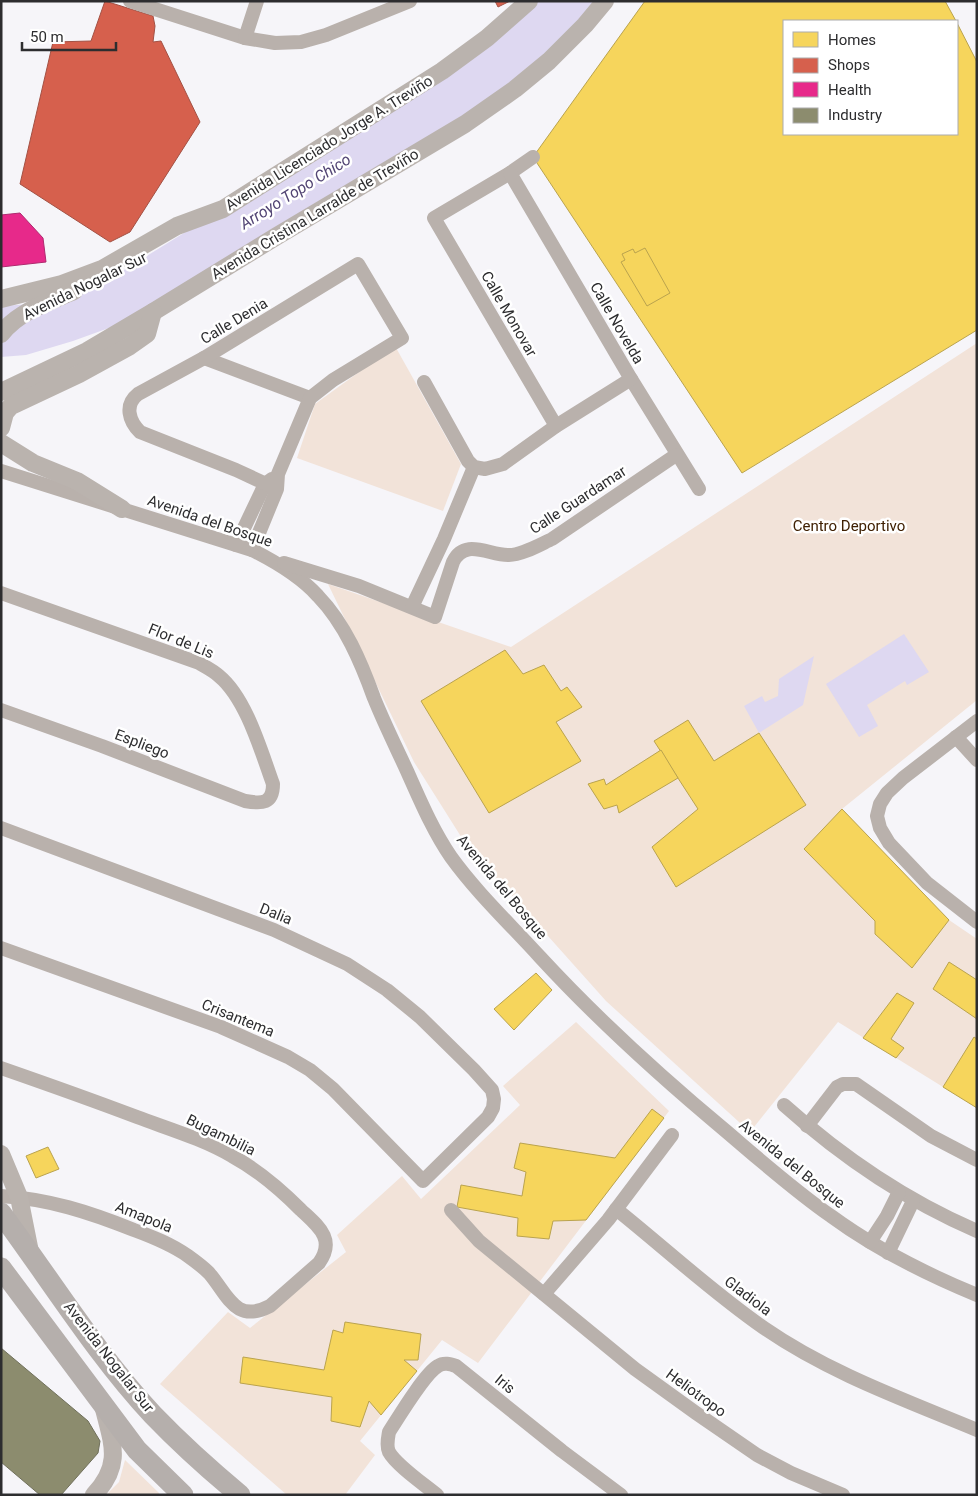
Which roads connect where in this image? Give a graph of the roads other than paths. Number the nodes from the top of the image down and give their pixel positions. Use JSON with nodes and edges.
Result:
{"nodes":[{"id":1,"x":130,"y":1,"type":"edge"},
{"id":2,"x":257,"y":1,"type":"edge"},
{"id":3,"x":410,"y":1,"type":"edge"},
{"id":4,"x":529,"y":1,"type":"edge"},
{"id":5,"x":605,"y":1,"type":"edge"},
{"id":6,"x":394,"y":6,"type":"edge"},
{"id":7,"x":245,"y":38,"type":"junction"},
{"id":8,"x":533,"y":157,"type":"dead end"},
{"id":9,"x":510,"y":173,"type":"junction"},
{"id":10,"x":224,"y":209,"type":"junction"},
{"id":11,"x":1,"y":299,"type":"edge"},
{"id":12,"x":154,"y":312,"type":"junction"},
{"id":13,"x":1,"y":334,"type":"edge"},
{"id":14,"x":204,"y":358,"type":"junction"},
{"id":15,"x":631,"y":378,"type":"junction"},
{"id":16,"x":424,"y":382,"type":"dead end"},
{"id":17,"x":1,"y":392,"type":"edge"},
{"id":18,"x":310,"y":398,"type":"junction"},
{"id":19,"x":556,"y":426,"type":"junction"},
{"id":20,"x":1,"y":428,"type":"edge"},
{"id":21,"x":1,"y":443,"type":"edge"},
{"id":22,"x":676,"y":454,"type":"junction"},
{"id":23,"x":474,"y":467,"type":"junction"},
{"id":24,"x":1,"y":471,"type":"edge"},
{"id":25,"x":271,"y":487,"type":"junction"},
{"id":26,"x":699,"y":489,"type":"dead end"},
{"id":27,"x":122,"y":508,"type":"junction"},
{"id":28,"x":236,"y":544,"type":"junction"},
{"id":29,"x":252,"y":550,"type":"junction"},
{"id":30,"x":274,"y":561,"type":"junction"},
{"id":31,"x":1,"y":593,"type":"edge"},
{"id":32,"x":412,"y":608,"type":"junction"},
{"id":33,"x":1,"y":710,"type":"edge"},
{"id":34,"x":977,"y":721,"type":"edge"},
{"id":35,"x":956,"y":737,"type":"junction"},
{"id":36,"x":977,"y":760,"type":"edge"},
{"id":37,"x":271,"y":798,"type":"joint"},
{"id":38,"x":1,"y":828,"type":"edge"},
{"id":39,"x":977,"y":922,"type":"edge"},
{"id":40,"x":1,"y":948,"type":"edge"},
{"id":41,"x":1,"y":1068,"type":"edge"},
{"id":42,"x":784,"y":1105,"type":"dead end"},
{"id":43,"x":807,"y":1126,"type":"junction"},
{"id":44,"x":672,"y":1135,"type":"dead end"},
{"id":45,"x":1,"y":1154,"type":"edge"},
{"id":46,"x":977,"y":1160,"type":"edge"},
{"id":47,"x":423,"y":1181,"type":"joint"},
{"id":48,"x":899,"y":1192,"type":"junction"},
{"id":49,"x":10,"y":1197,"type":"edge"},
{"id":50,"x":913,"y":1201,"type":"junction"},
{"id":51,"x":616,"y":1209,"type":"junction"},
{"id":52,"x":451,"y":1210,"type":"dead end"},
{"id":53,"x":1,"y":1213,"type":"edge"},
{"id":54,"x":977,"y":1231,"type":"edge"},
{"id":55,"x":870,"y":1242,"type":"junction"},
{"id":56,"x":30,"y":1252,"type":"junction"},
{"id":57,"x":888,"y":1253,"type":"junction"},
{"id":58,"x":1,"y":1268,"type":"edge"},
{"id":59,"x":544,"y":1294,"type":"junction"},
{"id":60,"x":977,"y":1295,"type":"edge"},
{"id":61,"x":250,"y":1312,"type":"joint"},
{"id":62,"x":104,"y":1406,"type":"junction"},
{"id":63,"x":977,"y":1430,"type":"edge"},
{"id":64,"x":94,"y":1495,"type":"edge"},
{"id":65,"x":183,"y":1495,"type":"edge"},
{"id":66,"x":240,"y":1495,"type":"edge"},
{"id":67,"x":437,"y":1495,"type":"edge"},
{"id":68,"x":622,"y":1495,"type":"edge"},
{"id":69,"x":843,"y":1495,"type":"edge"}],
"edges":[{"from":1,"to":7,"type":"street"},
{"from":2,"to":7,"type":"street"},
{"from":3,"to":6,"type":"street"},
{"from":4,"to":10,"type":"main road","name":"Avenida Licenciado Jorge A. Treviño"},
{"from":5,"to":12,"type":"main road","name":"Avenida Cristina Larralde de Treviño"},
{"from":6,"to":7,"type":"street"},
{"from":8,"to":9,"type":"street"},
{"from":9,"to":15,"type":"street","name":"Calle Novelda"},
{"from":9,"to":19,"type":"street","name":"Calle Monovar"},
{"from":10,"to":11,"type":"main road","name":"Avenida Licenciado Jorge A. Treviño"},
{"from":10,"to":13,"type":"main road","name":"Avenida Nogalar Sur"},
{"from":12,"to":17,"type":"main road","name":"Avenida Cristina Larralde de Treviño"},
{"from":12,"to":20,"type":"main road"},
{"from":14,"to":18,"type":"street"},
{"from":14,"to":18,"type":"street","name":"Calle Denia"},
{"from":14,"to":25,"type":"street","name":"Calle Denia"},
{"from":15,"to":19,"type":"street"},
{"from":15,"to":22,"type":"street","name":"Calle Novelda"},
{"from":16,"to":23,"type":"street"},
{"from":18,"to":25,"type":"street"},
{"from":19,"to":23,"type":"street"},
{"from":21,"to":27,"type":"main road"},
{"from":22,"to":26,"type":"street","name":"Calle Novelda"},
{"from":22,"to":32,"type":"street","name":"Calle Guardamar"},
{"from":23,"to":32,"type":"street"},
{"from":24,"to":27,"type":"street","name":"Avenida del Bosque"},
{"from":25,"to":28,"type":"street"},
{"from":25,"to":29,"type":"street"},
{"from":27,"to":28,"type":"street","name":"Avenida del Bosque"},
{"from":28,"to":29,"type":"street","name":"Avenida del Bosque"},
{"from":29,"to":30,"type":"street","name":"Avenida del Bosque"},
{"from":30,"to":32,"type":"street"},
{"from":30,"to":55,"type":"street","name":"Avenida del Bosque"},
{"from":31,"to":37,"type":"street","name":"Flor de Lis"},
{"from":33,"to":37,"type":"street","name":"Espliego"},
{"from":34,"to":35,"type":"street"},
{"from":35,"to":36,"type":"street"},
{"from":35,"to":39,"type":"street"},
{"from":38,"to":47,"type":"street","name":"Dalia"},
{"from":40,"to":47,"type":"street","name":"Crisantema"},
{"from":41,"to":61,"type":"street","name":"Bugambilia"},
{"from":42,"to":43,"type":"street"},
{"from":43,"to":46,"type":"street"},
{"from":43,"to":48,"type":"street"},
{"from":44,"to":51,"type":"street"},
{"from":45,"to":49,"type":"main road","name":"Avenida Nogalar Sur"},
{"from":48,"to":50,"type":"street"},
{"from":48,"to":55,"type":"street"},
{"from":49,"to":56,"type":"main road","name":"Avenida Nogalar Sur"},
{"from":49,"to":61,"type":"street","name":"Amapola"},
{"from":50,"to":54,"type":"street"},
{"from":50,"to":57,"type":"street"},
{"from":51,"to":59,"type":"street"},
{"from":51,"to":63,"type":"street","name":"Gladiola"},
{"from":52,"to":59,"type":"street","name":"Heliotropo"},
{"from":53,"to":56,"type":"highway","name":"Avenida Nogalar Sur"},
{"from":55,"to":57,"type":"street","name":"Avenida del Bosque"},
{"from":56,"to":66,"type":"highway","name":"Avenida Nogalar Sur"},
{"from":57,"to":60,"type":"street","name":"Avenida del Bosque"},
{"from":58,"to":62,"type":"highway"},
{"from":59,"to":69,"type":"street","name":"Heliotropo"},
{"from":62,"to":64,"type":"main road"},
{"from":62,"to":65,"type":"highway"},
{"from":67,"to":68,"type":"street","name":"Iris"}]}
